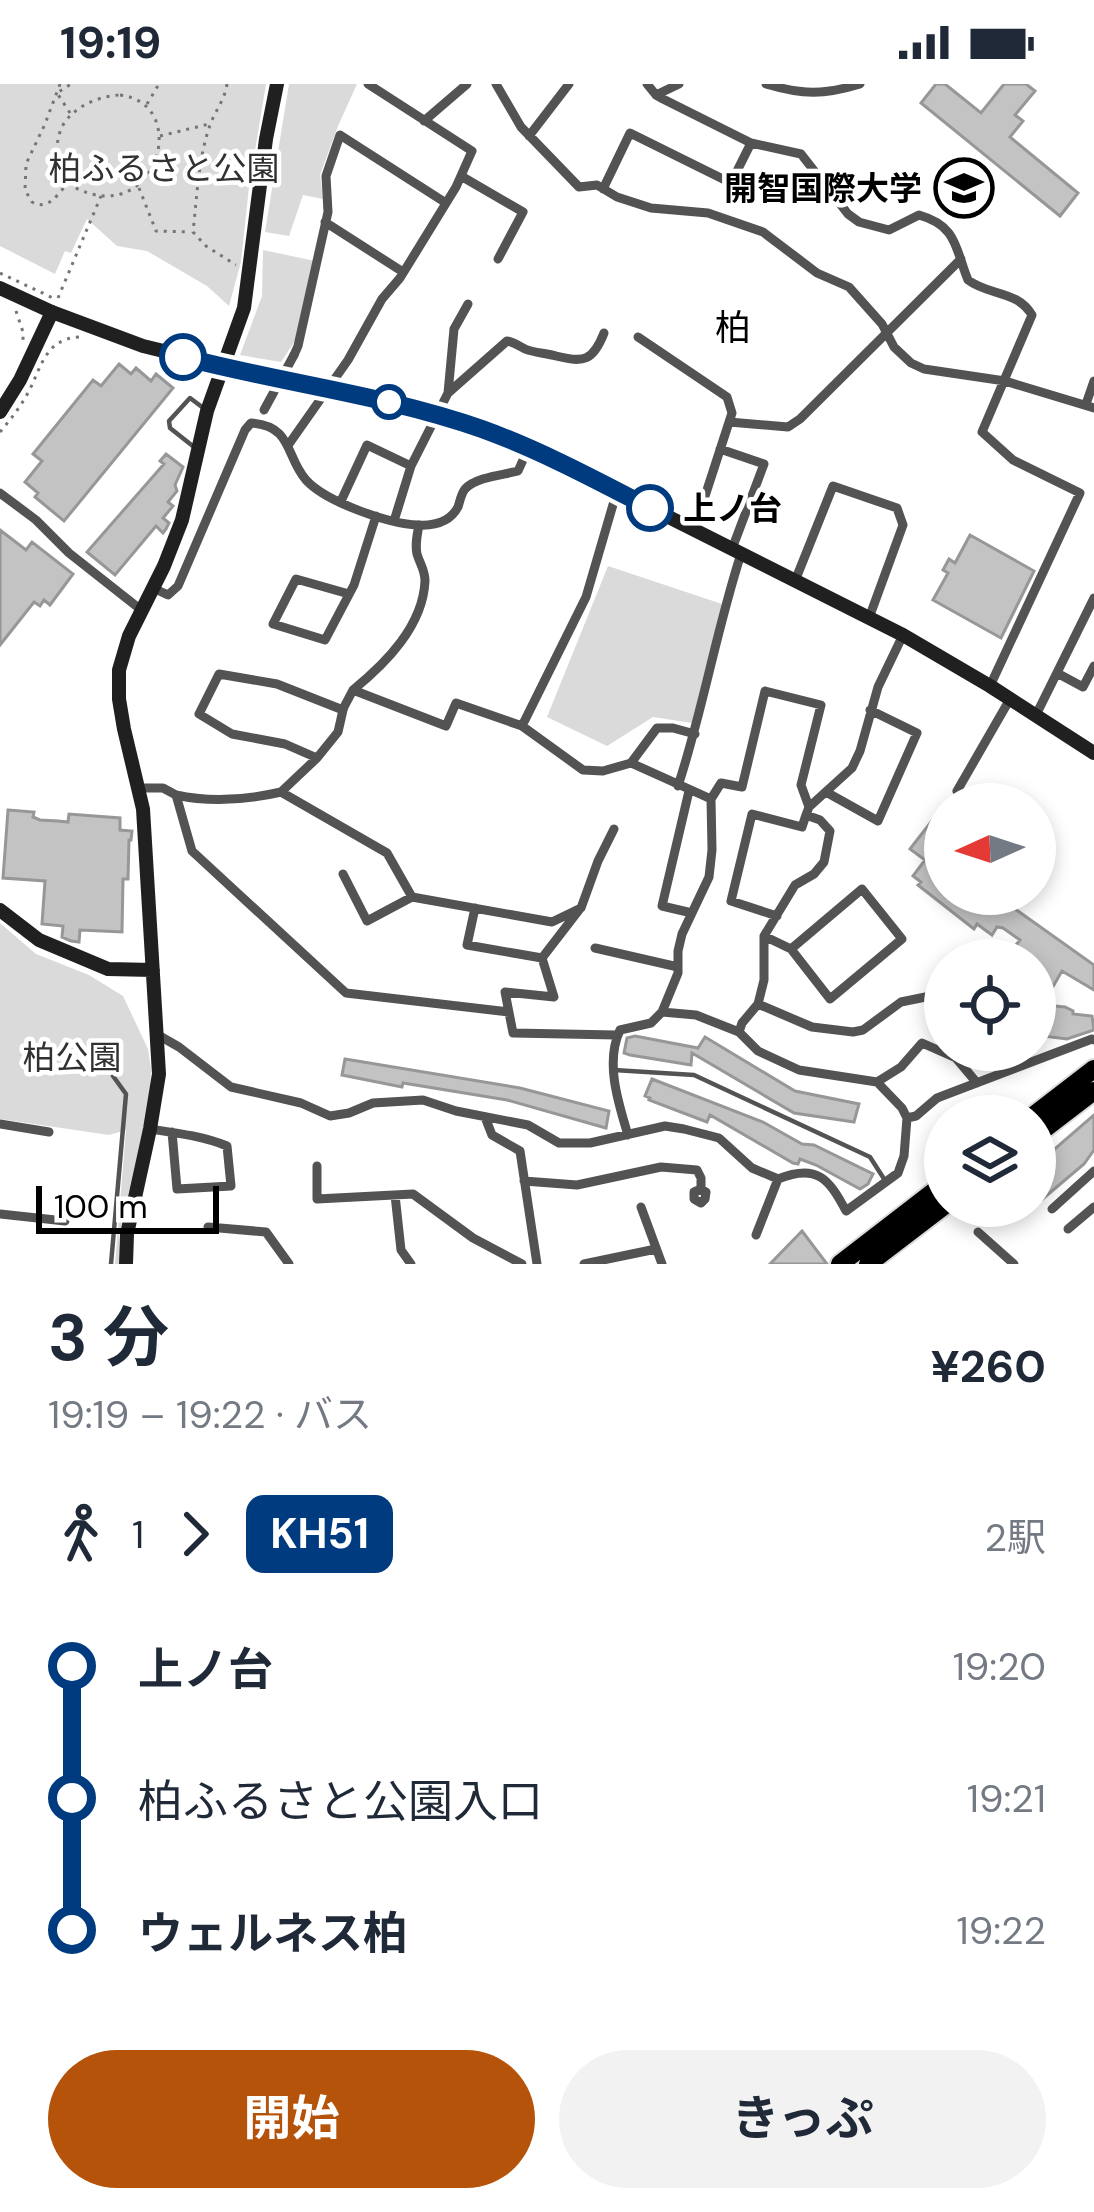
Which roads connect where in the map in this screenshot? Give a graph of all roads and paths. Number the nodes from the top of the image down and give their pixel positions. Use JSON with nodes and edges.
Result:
{"nodes":[{"id":1,"x":60,"y":84,"type":"edge"},
{"id":2,"x":71,"y":84,"type":"edge"},
{"id":3,"x":159,"y":84,"type":"edge"},
{"id":4,"x":227,"y":84,"type":"edge"},
{"id":5,"x":278,"y":84,"type":"edge"},
{"id":6,"x":368,"y":84,"type":"edge"},
{"id":7,"x":467,"y":84,"type":"edge"},
{"id":8,"x":496,"y":84,"type":"edge"},
{"id":9,"x":569,"y":84,"type":"edge"},
{"id":10,"x":647,"y":84,"type":"edge"},
{"id":11,"x":679,"y":84,"type":"edge"},
{"id":12,"x":766,"y":84,"type":"edge"},
{"id":13,"x":860,"y":84,"type":"edge"},
{"id":14,"x":57,"y":93,"type":"junction"},
{"id":15,"x":656,"y":95,"type":"junction"},
{"id":16,"x":146,"y":106,"type":"junction"},
{"id":17,"x":70,"y":115,"type":"junction"},
{"id":18,"x":424,"y":121,"type":"junction"},
{"id":19,"x":210,"y":124,"type":"junction"},
{"id":20,"x":158,"y":136,"type":"junction"},
{"id":21,"x":529,"y":136,"type":"junction"},
{"id":22,"x":751,"y":143,"type":"junction"},
{"id":23,"x":461,"y":176,"type":"junction"},
{"id":24,"x":68,"y":183,"type":"junction"},
{"id":25,"x":139,"y":186,"type":"junction"},
{"id":26,"x":603,"y":188,"type":"junction"},
{"id":27,"x":102,"y":195,"type":"junction"},
{"id":28,"x":446,"y":203,"type":"junction"},
{"id":29,"x":326,"y":221,"type":"junction"},
{"id":30,"x":193,"y":232,"type":"junction"},
{"id":31,"x":498,"y":259,"type":"dead end"},
{"id":32,"x":962,"y":259,"type":"junction"},
{"id":33,"x":404,"y":272,"type":"junction"},
{"id":34,"x":0,"y":273,"type":"edge"},
{"id":35,"x":250,"y":274,"type":"junction"},
{"id":36,"x":0,"y":288,"type":"edge"},
{"id":37,"x":468,"y":304,"type":"dead end"},
{"id":38,"x":15,"y":309,"type":"dead end"},
{"id":39,"x":52,"y":312,"type":"junction"},
{"id":40,"x":886,"y":332,"type":"junction"},
{"id":41,"x":604,"y":333,"type":"dead end"},
{"id":42,"x":84,"y":337,"type":"dead end"},
{"id":43,"x":638,"y":337,"type":"dead end"},
{"id":44,"x":22,"y":347,"type":"dead end"},
{"id":45,"x":1005,"y":381,"type":"junction"},
{"id":46,"x":1094,"y":381,"type":"edge"},
{"id":47,"x":328,"y":389,"type":"junction"},
{"id":48,"x":448,"y":393,"type":"junction"},
{"id":49,"x":1090,"y":406,"type":"edge"},
{"id":50,"x":207,"y":411,"type":"junction"},
{"id":51,"x":0,"y":412,"type":"edge"},
{"id":52,"x":729,"y":422,"type":"junction"},
{"id":53,"x":251,"y":423,"type":"junction"},
{"id":54,"x":0,"y":431,"type":"edge"},
{"id":55,"x":289,"y":444,"type":"junction"},
{"id":56,"x":529,"y":448,"type":"junction"},
{"id":57,"x":719,"y":448,"type":"junction"},
{"id":58,"x":198,"y":451,"type":"junction"},
{"id":59,"x":411,"y":466,"type":"junction"},
{"id":60,"x":617,"y":491,"type":"junction"},
{"id":61,"x":0,"y":493,"type":"edge"},
{"id":62,"x":341,"y":501,"type":"junction"},
{"id":63,"x":376,"y":517,"type":"junction"},
{"id":64,"x":394,"y":521,"type":"junction"},
{"id":65,"x":419,"y":525,"type":"junction"},
{"id":66,"x":694,"y":530,"type":"junction"},
{"id":67,"x":736,"y":552,"type":"junction"},
{"id":68,"x":795,"y":581,"type":"junction"},
{"id":69,"x":153,"y":588,"type":"junction"},
{"id":70,"x":349,"y":594,"type":"junction"},
{"id":71,"x":1094,"y":598,"type":"edge"},
{"id":72,"x":140,"y":609,"type":"junction"},
{"id":73,"x":868,"y":618,"type":"junction"},
{"id":74,"x":904,"y":635,"type":"junction"},
{"id":75,"x":1094,"y":666,"type":"edge"},
{"id":76,"x":1057,"y":673,"type":"junction"},
{"id":77,"x":990,"y":686,"type":"junction"},
{"id":78,"x":353,"y":690,"type":"junction"},
{"id":79,"x":1010,"y":699,"type":"junction"},
{"id":80,"x":344,"y":710,"type":"junction"},
{"id":81,"x":870,"y":710,"type":"junction"},
{"id":82,"x":1036,"y":716,"type":"junction"},
{"id":83,"x":522,"y":726,"type":"junction"},
{"id":84,"x":695,"y":734,"type":"junction"},
{"id":85,"x":1094,"y":753,"type":"edge"},
{"id":86,"x":317,"y":758,"type":"junction"},
{"id":87,"x":631,"y":763,"type":"junction"},
{"id":88,"x":962,"y":783,"type":"edge"},
{"id":89,"x":140,"y":788,"type":"junction"},
{"id":90,"x":683,"y":788,"type":"junction"},
{"id":91,"x":281,"y":792,"type":"junction"},
{"id":92,"x":826,"y":792,"type":"junction"},
{"id":93,"x":176,"y":794,"type":"junction"},
{"id":94,"x":711,"y":799,"type":"junction"},
{"id":95,"x":807,"y":811,"type":"junction"},
{"id":96,"x":614,"y":829,"type":"dead end"},
{"id":97,"x":343,"y":874,"type":"dead end"},
{"id":98,"x":412,"y":897,"type":"junction"},
{"id":99,"x":476,"y":908,"type":"junction"},
{"id":100,"x":581,"y":908,"type":"junction"},
{"id":101,"x":0,"y":910,"type":"edge"},
{"id":102,"x":692,"y":913,"type":"junction"},
{"id":103,"x":777,"y":916,"type":"junction"},
{"id":104,"x":764,"y":936,"type":"junction"},
{"id":105,"x":596,"y":949,"type":"dead end"},
{"id":106,"x":791,"y":949,"type":"junction"},
{"id":107,"x":542,"y":958,"type":"junction"},
{"id":108,"x":678,"y":968,"type":"junction"},
{"id":109,"x":154,"y":970,"type":"junction"},
{"id":110,"x":924,"y":997,"type":"edge"},
{"id":111,"x":758,"y":1004,"type":"junction"},
{"id":112,"x":508,"y":1012,"type":"junction"},
{"id":113,"x":662,"y":1012,"type":"junction"},
{"id":114,"x":739,"y":1032,"type":"junction"},
{"id":115,"x":158,"y":1035,"type":"junction"},
{"id":116,"x":616,"y":1035,"type":"junction"},
{"id":117,"x":1094,"y":1040,"type":"edge"},
{"id":118,"x":924,"y":1043,"type":"edge"},
{"id":119,"x":1094,"y":1069,"type":"edge"},
{"id":120,"x":614,"y":1070,"type":"junction"},
{"id":121,"x":969,"y":1071,"type":"edge"},
{"id":122,"x":113,"y":1076,"type":"dead end"},
{"id":123,"x":877,"y":1082,"type":"junction"},
{"id":124,"x":977,"y":1083,"type":"junction"},
{"id":125,"x":1094,"y":1091,"type":"edge"},
{"id":126,"x":1056,"y":1098,"type":"edge"},
{"id":127,"x":485,"y":1117,"type":"junction"},
{"id":128,"x":907,"y":1118,"type":"junction"},
{"id":129,"x":1056,"y":1120,"type":"edge"},
{"id":130,"x":0,"y":1124,"type":"edge"},
{"id":131,"x":150,"y":1129,"type":"junction"},
{"id":132,"x":49,"y":1132,"type":"dead end"},
{"id":133,"x":172,"y":1132,"type":"junction"},
{"id":134,"x":628,"y":1135,"type":"junction"},
{"id":135,"x":317,"y":1166,"type":"dead end"},
{"id":136,"x":1094,"y":1171,"type":"edge"},
{"id":137,"x":778,"y":1179,"type":"junction"},
{"id":138,"x":524,"y":1181,"type":"junction"},
{"id":139,"x":886,"y":1182,"type":"junction"},
{"id":140,"x":701,"y":1189,"type":"dead end"},
{"id":141,"x":395,"y":1195,"type":"junction"},
{"id":142,"x":924,"y":1200,"type":"edge"},
{"id":143,"x":1056,"y":1205,"type":"edge"},
{"id":144,"x":641,"y":1207,"type":"dead end"},
{"id":145,"x":1094,"y":1207,"type":"edge"},
{"id":146,"x":0,"y":1214,"type":"edge"},
{"id":147,"x":65,"y":1221,"type":"dead end"},
{"id":148,"x":924,"y":1221,"type":"edge"},
{"id":149,"x":208,"y":1227,"type":"dead end"},
{"id":150,"x":1068,"y":1229,"type":"dead end"},
{"id":151,"x":978,"y":1232,"type":"dead end"},
{"id":152,"x":757,"y":1235,"type":"dead end"},
{"id":153,"x":656,"y":1250,"type":"junction"},
{"id":154,"x":111,"y":1264,"type":"edge"},
{"id":155,"x":126,"y":1264,"type":"edge"},
{"id":156,"x":289,"y":1264,"type":"edge"},
{"id":157,"x":411,"y":1264,"type":"edge"},
{"id":158,"x":522,"y":1264,"type":"edge"},
{"id":159,"x":537,"y":1264,"type":"edge"},
{"id":160,"x":584,"y":1264,"type":"edge"},
{"id":161,"x":662,"y":1264,"type":"edge"},
{"id":162,"x":840,"y":1264,"type":"edge"},
{"id":163,"x":868,"y":1264,"type":"edge"},
{"id":164,"x":1014,"y":1264,"type":"edge"}],
"edges":[{"from":1,"to":14,"type":"path"},
{"from":2,"to":14,"type":"path"},
{"from":3,"to":16,"type":"path"},
{"from":4,"to":19,"type":"path"},
{"from":5,"to":35,"type":"street"},
{"from":6,"to":18,"type":"street"},
{"from":7,"to":18,"type":"street"},
{"from":8,"to":21,"type":"street"},
{"from":9,"to":21,"type":"street"},
{"from":10,"to":15,"type":"street"},
{"from":11,"to":15,"type":"street"},
{"from":12,"to":13,"type":"street"},
{"from":14,"to":17,"type":"path"},
{"from":14,"to":24,"type":"path"},
{"from":15,"to":22,"type":"street"},
{"from":16,"to":17,"type":"path"},
{"from":16,"to":20,"type":"path"},
{"from":17,"to":24,"type":"path"},
{"from":18,"to":23,"type":"street"},
{"from":19,"to":20,"type":"path"},
{"from":19,"to":30,"type":"path"},
{"from":20,"to":25,"type":"path"},
{"from":21,"to":26,"type":"street"},
{"from":22,"to":26,"type":"street"},
{"from":22,"to":32,"type":"street"},
{"from":23,"to":28,"type":"street"},
{"from":23,"to":31,"type":"street"},
{"from":24,"to":27,"type":"path"},
{"from":25,"to":27,"type":"path"},
{"from":25,"to":30,"type":"path"},
{"from":26,"to":40,"type":"street"},
{"from":27,"to":34,"type":"path","bridge":true},
{"from":28,"to":29,"type":"street"},
{"from":28,"to":33,"type":"street"},
{"from":29,"to":33,"type":"street"},
{"from":29,"to":53,"type":"street","bridge":true},
{"from":30,"to":35,"type":"path"},
{"from":32,"to":40,"type":"street"},
{"from":32,"to":45,"type":"street"},
{"from":33,"to":47,"type":"street"},
{"from":35,"to":50,"type":"street"},
{"from":36,"to":39,"type":"street"},
{"from":37,"to":48,"type":"street"},
{"from":38,"to":44,"type":"path"},
{"from":39,"to":47,"type":"street","bridge":true},
{"from":39,"to":51,"type":"street"},
{"from":40,"to":45,"type":"street"},
{"from":40,"to":52,"type":"street"},
{"from":41,"to":48,"type":"street"},
{"from":42,"to":54,"type":"path","bridge":true},
{"from":43,"to":52,"type":"street"},
{"from":45,"to":49,"type":"street"},
{"from":45,"to":77,"type":"street"},
{"from":46,"to":49,"type":"street"},
{"from":47,"to":55,"type":"street"},
{"from":47,"to":56,"type":"street","bridge":true},
{"from":48,"to":59,"type":"street"},
{"from":50,"to":58,"type":"street"},
{"from":50,"to":58,"type":"lane"},
{"from":52,"to":57,"type":"street"},
{"from":53,"to":55,"type":"street"},
{"from":53,"to":69,"type":"street"},
{"from":55,"to":62,"type":"street"},
{"from":56,"to":60,"type":"street"},
{"from":56,"to":65,"type":"street"},
{"from":57,"to":66,"type":"street"},
{"from":57,"to":67,"type":"street"},
{"from":58,"to":69,"type":"street"},
{"from":59,"to":62,"type":"street"},
{"from":59,"to":64,"type":"street"},
{"from":60,"to":66,"type":"street"},
{"from":60,"to":83,"type":"street"},
{"from":61,"to":72,"type":"street"},
{"from":62,"to":63,"type":"street"},
{"from":63,"to":64,"type":"street"},
{"from":63,"to":70,"type":"street"},
{"from":64,"to":65,"type":"street"},
{"from":65,"to":78,"type":"street"},
{"from":66,"to":67,"type":"street"},
{"from":67,"to":68,"type":"street"},
{"from":67,"to":84,"type":"street"},
{"from":68,"to":73,"type":"street"},
{"from":68,"to":73,"type":"street"},
{"from":69,"to":72,"type":"street"},
{"from":70,"to":70,"type":"street"},
{"from":71,"to":76,"type":"street"},
{"from":72,"to":89,"type":"street"},
{"from":73,"to":74,"type":"street"},
{"from":74,"to":77,"type":"street"},
{"from":74,"to":81,"type":"street"},
{"from":75,"to":76,"type":"street"},
{"from":76,"to":82,"type":"street"},
{"from":77,"to":79,"type":"street"},
{"from":78,"to":80,"type":"street"},
{"from":78,"to":83,"type":"street"},
{"from":79,"to":82,"type":"street"},
{"from":79,"to":88,"type":"street"},
{"from":80,"to":86,"type":"street"},
{"from":80,"to":86,"type":"street"},
{"from":81,"to":92,"type":"street"},
{"from":81,"to":92,"type":"street"},
{"from":82,"to":85,"type":"street"},
{"from":83,"to":87,"type":"street"},
{"from":84,"to":87,"type":"street"},
{"from":84,"to":90,"type":"street"},
{"from":86,"to":91,"type":"street"},
{"from":87,"to":90,"type":"street"},
{"from":89,"to":93,"type":"street"},
{"from":89,"to":109,"type":"street"},
{"from":90,"to":94,"type":"street"},
{"from":90,"to":102,"type":"street"},
{"from":91,"to":93,"type":"street"},
{"from":91,"to":98,"type":"street"},
{"from":92,"to":95,"type":"street"},
{"from":93,"to":112,"type":"street"},
{"from":94,"to":95,"type":"street"},
{"from":94,"to":102,"type":"street"},
{"from":95,"to":103,"type":"street"},
{"from":95,"to":103,"type":"street"},
{"from":96,"to":100,"type":"street"},
{"from":97,"to":98,"type":"street"},
{"from":98,"to":99,"type":"street"},
{"from":99,"to":100,"type":"street"},
{"from":99,"to":107,"type":"street"},
{"from":100,"to":107,"type":"street"},
{"from":101,"to":109,"type":"street"},
{"from":102,"to":108,"type":"street"},
{"from":103,"to":104,"type":"street"},
{"from":104,"to":106,"type":"street"},
{"from":104,"to":111,"type":"street"},
{"from":105,"to":108,"type":"street"},
{"from":106,"to":106,"type":"street"},
{"from":107,"to":112,"type":"street"},
{"from":108,"to":113,"type":"street"},
{"from":109,"to":115,"type":"street"},
{"from":110,"to":111,"type":"street"},
{"from":111,"to":114,"type":"street"},
{"from":112,"to":116,"type":"street"},
{"from":113,"to":114,"type":"street"},
{"from":113,"to":116,"type":"street"},
{"from":114,"to":123,"type":"street"},
{"from":115,"to":127,"type":"street"},
{"from":115,"to":131,"type":"street"},
{"from":116,"to":120,"type":"street"},
{"from":117,"to":124,"type":"street"},
{"from":118,"to":123,"type":"street"},
{"from":119,"to":126,"type":"highway"},
{"from":120,"to":134,"type":"street"},
{"from":120,"to":139,"type":"lane"},
{"from":121,"to":124,"type":"street"},
{"from":122,"to":154,"type":"lane"},
{"from":123,"to":128,"type":"street"},
{"from":124,"to":128,"type":"street"},
{"from":125,"to":129,"type":"highway"},
{"from":127,"to":134,"type":"street"},
{"from":127,"to":138,"type":"street"},
{"from":128,"to":139,"type":"street"},
{"from":130,"to":132,"type":"street"},
{"from":131,"to":133,"type":"street"},
{"from":131,"to":155,"type":"street"},
{"from":133,"to":133,"type":"street"},
{"from":134,"to":137,"type":"street"},
{"from":135,"to":141,"type":"street"},
{"from":136,"to":143,"type":"street"},
{"from":137,"to":139,"type":"street"},
{"from":137,"to":152,"type":"street"},
{"from":138,"to":140,"type":"street"},
{"from":138,"to":159,"type":"street"},
{"from":141,"to":157,"type":"street"},
{"from":141,"to":158,"type":"street"},
{"from":142,"to":162,"type":"highway"},
{"from":144,"to":153,"type":"street"},
{"from":145,"to":150,"type":"street"},
{"from":146,"to":147,"type":"street"},
{"from":148,"to":163,"type":"highway"},
{"from":149,"to":156,"type":"street"},
{"from":151,"to":164,"type":"street"},
{"from":153,"to":160,"type":"street"},
{"from":153,"to":161,"type":"street"}]}
